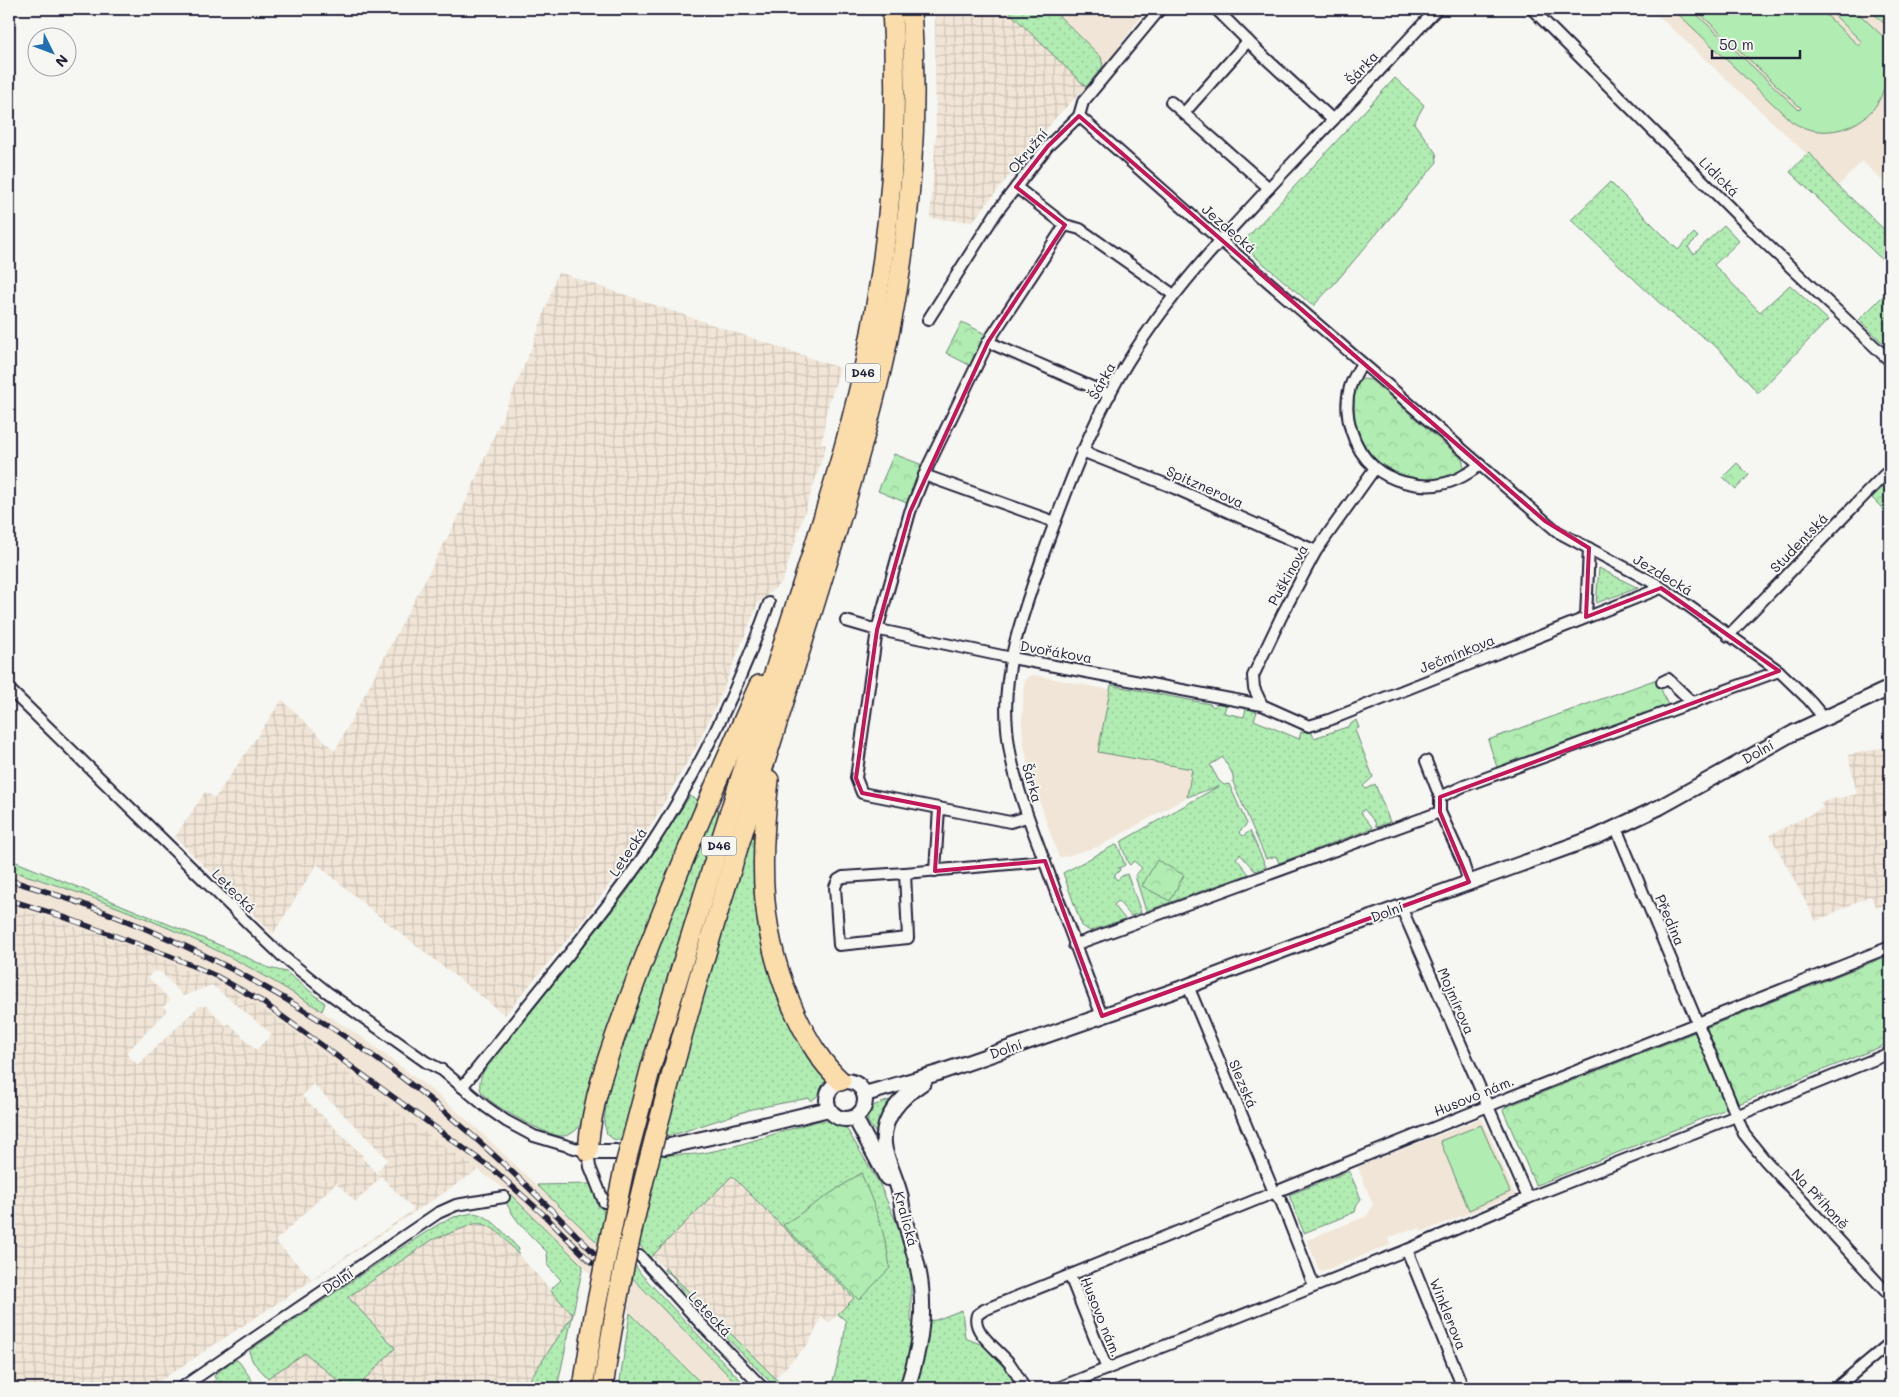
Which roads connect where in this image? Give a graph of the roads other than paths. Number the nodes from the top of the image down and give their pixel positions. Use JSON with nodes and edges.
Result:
{"nodes":[{"id":1,"x":892,"y":9,"type":"edge"},
{"id":2,"x":911,"y":9,"type":"edge"},
{"id":3,"x":1160,"y":9,"type":"edge"},
{"id":4,"x":1216,"y":9,"type":"edge"},
{"id":5,"x":1437,"y":9,"type":"edge"},
{"id":6,"x":1532,"y":9,"type":"edge"},
{"id":7,"x":1248,"y":41,"type":"junction"},
{"id":8,"x":1171,"y":102,"type":"dead end"},
{"id":9,"x":1184,"y":113,"type":"junction"},
{"id":10,"x":1080,"y":116,"type":"junction"},
{"id":11,"x":1333,"y":120,"type":"junction"},
{"id":12,"x":1016,"y":187,"type":"junction"},
{"id":13,"x":1268,"y":188,"type":"junction"},
{"id":14,"x":1065,"y":225,"type":"junction"},
{"id":15,"x":1221,"y":240,"type":"junction"},
{"id":16,"x":1174,"y":296,"type":"junction"},
{"id":17,"x":928,"y":320,"type":"dead end"},
{"id":18,"x":988,"y":342,"type":"junction"},
{"id":19,"x":1890,"y":361,"type":"edge"},
{"id":20,"x":1362,"y":362,"type":"junction"},
{"id":21,"x":1110,"y":395,"type":"junction"},
{"id":22,"x":1082,"y":451,"type":"junction"},
{"id":23,"x":1480,"y":465,"type":"junction"},
{"id":24,"x":1375,"y":468,"type":"junction"},
{"id":25,"x":1890,"y":469,"type":"edge"},
{"id":26,"x":924,"y":475,"type":"junction"},
{"id":27,"x":1054,"y":522,"type":"junction"},
{"id":28,"x":1589,"y":548,"type":"junction"},
{"id":29,"x":1316,"y":551,"type":"junction"},
{"id":30,"x":1661,"y":588,"type":"junction"},
{"id":31,"x":769,"y":603,"type":"dead end"},
{"id":32,"x":1586,"y":617,"type":"junction"},
{"id":33,"x":846,"y":621,"type":"dead end"},
{"id":34,"x":789,"y":626,"type":"junction"},
{"id":35,"x":877,"y":630,"type":"junction"},
{"id":36,"x":1728,"y":636,"type":"junction"},
{"id":37,"x":1012,"y":658,"type":"junction"},
{"id":38,"x":1779,"y":671,"type":"junction"},
{"id":39,"x":1662,"y":682,"type":"dead end"},
{"id":40,"x":9,"y":688,"type":"edge"},
{"id":41,"x":1890,"y":688,"type":"edge"},
{"id":42,"x":1692,"y":703,"type":"junction"},
{"id":43,"x":1262,"y":705,"type":"junction"},
{"id":44,"x":780,"y":717,"type":"junction"},
{"id":45,"x":1824,"y":718,"type":"junction"},
{"id":46,"x":1426,"y":761,"type":"dead end"},
{"id":47,"x":1440,"y":797,"type":"junction"},
{"id":48,"x":939,"y":808,"type":"junction"},
{"id":49,"x":1440,"y":812,"type":"junction"},
{"id":50,"x":1027,"y":817,"type":"junction"},
{"id":51,"x":1616,"y":828,"type":"junction"},
{"id":52,"x":1044,"y":861,"type":"junction"},
{"id":53,"x":935,"y":870,"type":"junction"},
{"id":54,"x":905,"y":873,"type":"junction"},
{"id":55,"x":1469,"y":882,"type":"junction"},
{"id":56,"x":1401,"y":906,"type":"junction"},
{"id":57,"x":1074,"y":945,"type":"junction"},
{"id":58,"x":1890,"y":946,"type":"edge"},
{"id":59,"x":1188,"y":986,"type":"junction"},
{"id":60,"x":1102,"y":1016,"type":"junction"},
{"id":61,"x":1697,"y":1022,"type":"junction"},
{"id":62,"x":1890,"y":1053,"type":"edge"},
{"id":63,"x":938,"y":1073,"type":"junction"},
{"id":64,"x":840,"y":1082,"type":"junction"},
{"id":65,"x":462,"y":1087,"type":"junction"},
{"id":66,"x":865,"y":1094,"type":"junction"},
{"id":67,"x":1488,"y":1106,"type":"junction"},
{"id":68,"x":829,"y":1109,"type":"junction"},
{"id":69,"x":1736,"y":1116,"type":"junction"},
{"id":70,"x":855,"y":1118,"type":"junction"},
{"id":71,"x":665,"y":1147,"type":"dead end"},
{"id":72,"x":588,"y":1152,"type":"junction"},
{"id":73,"x":616,"y":1152,"type":"dead end"},
{"id":74,"x":1274,"y":1192,"type":"junction"},
{"id":75,"x":504,"y":1197,"type":"dead end"},
{"id":76,"x":1528,"y":1198,"type":"junction"},
{"id":77,"x":604,"y":1202,"type":"dead end"},
{"id":78,"x":905,"y":1220,"type":"junction"},
{"id":79,"x":1407,"y":1250,"type":"junction"},
{"id":80,"x":640,"y":1256,"type":"dead end"},
{"id":81,"x":1070,"y":1276,"type":"junction"},
{"id":82,"x":1314,"y":1286,"type":"junction"},
{"id":83,"x":1890,"y":1296,"type":"edge"},
{"id":84,"x":1890,"y":1343,"type":"edge"},
{"id":85,"x":1107,"y":1369,"type":"junction"},
{"id":86,"x":181,"y":1388,"type":"edge"},
{"id":87,"x":583,"y":1388,"type":"edge"},
{"id":88,"x":603,"y":1388,"type":"edge"},
{"id":89,"x":763,"y":1388,"type":"edge"},
{"id":90,"x":907,"y":1388,"type":"edge"},
{"id":91,"x":1024,"y":1388,"type":"edge"},
{"id":92,"x":1058,"y":1388,"type":"edge"},
{"id":93,"x":1463,"y":1388,"type":"edge"},
{"id":94,"x":1836,"y":1388,"type":"edge"}],
"edges":[{"from":1,"to":34,"type":"highway","number":"D46"},
{"from":2,"to":44,"type":"highway","number":"D46"},
{"from":3,"to":10,"type":"street","name":"Okružní"},
{"from":4,"to":7,"type":"street"},
{"from":5,"to":11,"type":"street","name":"Šárka"},
{"from":6,"to":19,"type":"street","name":"Lidická"},
{"from":7,"to":9,"type":"street"},
{"from":7,"to":11,"type":"street"},
{"from":8,"to":9,"type":"street"},
{"from":9,"to":13,"type":"street"},
{"from":10,"to":12,"type":"street","name":"Okružní"},
{"from":10,"to":15,"type":"street","name":"Jezdecká"},
{"from":11,"to":13,"type":"street","name":"Šárka"},
{"from":12,"to":14,"type":"street"},
{"from":12,"to":17,"type":"street","name":"Okružní"},
{"from":13,"to":15,"type":"street","name":"Šárka"},
{"from":14,"to":16,"type":"street"},
{"from":14,"to":18,"type":"street"},
{"from":15,"to":16,"type":"street","name":"Šárka"},
{"from":15,"to":20,"type":"street","name":"Jezdecká"},
{"from":16,"to":21,"type":"street","name":"Šárka"},
{"from":18,"to":21,"type":"street"},
{"from":18,"to":26,"type":"street"},
{"from":20,"to":23,"type":"street","name":"Jezdecká"},
{"from":20,"to":24,"type":"street"},
{"from":21,"to":22,"type":"street","name":"Šárka"},
{"from":22,"to":27,"type":"street","name":"Šárka"},
{"from":22,"to":29,"type":"street","name":"Spitznerova"},
{"from":23,"to":24,"type":"street"},
{"from":23,"to":28,"type":"street","name":"Jezdecká"},
{"from":24,"to":29,"type":"street","name":"Puškinova"},
{"from":25,"to":36,"type":"street","name":"Studentská"},
{"from":26,"to":27,"type":"street"},
{"from":26,"to":35,"type":"street"},
{"from":27,"to":37,"type":"street","name":"Šárka"},
{"from":28,"to":30,"type":"street","name":"Jezdecká"},
{"from":28,"to":32,"type":"street"},
{"from":29,"to":43,"type":"street","name":"Puškinova"},
{"from":30,"to":32,"type":"street","name":"Ječmínkova"},
{"from":30,"to":36,"type":"street","name":"Jezdecká"},
{"from":31,"to":65,"type":"street","name":"Letecká"},
{"from":32,"to":43,"type":"street","name":"Ječmínkova"},
{"from":33,"to":35,"type":"street","name":"Dvořákova"},
{"from":34,"to":72,"type":"highway"},
{"from":34,"to":87,"type":"highway","number":"D46","bridge":true},
{"from":35,"to":37,"type":"street","name":"Dvořákova"},
{"from":35,"to":48,"type":"street"},
{"from":36,"to":38,"type":"street","name":"Jezdecká"},
{"from":37,"to":43,"type":"street","name":"Dvořákova"},
{"from":37,"to":50,"type":"street","name":"Šárka"},
{"from":38,"to":42,"type":"street"},
{"from":38,"to":45,"type":"street","name":"Jezdecká"},
{"from":39,"to":42,"type":"street"},
{"from":40,"to":65,"type":"street","name":"Letecká"},
{"from":41,"to":45,"type":"main road","name":"Dolní"},
{"from":42,"to":47,"type":"street"},
{"from":44,"to":64,"type":"highway"},
{"from":44,"to":88,"type":"highway","number":"D46","bridge":true},
{"from":45,"to":51,"type":"main road","name":"Dolní"},
{"from":46,"to":47,"type":"street"},
{"from":47,"to":49,"type":"street"},
{"from":48,"to":50,"type":"street"},
{"from":48,"to":53,"type":"street"},
{"from":49,"to":55,"type":"street"},
{"from":49,"to":57,"type":"street"},
{"from":50,"to":52,"type":"street","name":"Šárka"},
{"from":51,"to":55,"type":"main road","name":"Dolní"},
{"from":51,"to":61,"type":"street","name":"Předina"},
{"from":52,"to":53,"type":"street"},
{"from":52,"to":57,"type":"street","name":"Šárka"},
{"from":53,"to":54,"type":"street"},
{"from":54,"to":54,"type":"street"},
{"from":55,"to":56,"type":"main road","name":"Dolní"},
{"from":56,"to":59,"type":"main road","name":"Dolní"},
{"from":56,"to":67,"type":"street","name":"Mojmírova"},
{"from":57,"to":60,"type":"street","name":"Šárka"},
{"from":58,"to":61,"type":"street","name":"Husovo nám."},
{"from":59,"to":60,"type":"main road","name":"Dolní"},
{"from":59,"to":74,"type":"street","name":"Slezská"},
{"from":60,"to":63,"type":"main road","name":"Dolní"},
{"from":61,"to":67,"type":"street","name":"Husovo nám."},
{"from":61,"to":69,"type":"street","name":"Předina"},
{"from":62,"to":69,"type":"street","name":"Husovo nám."},
{"from":63,"to":66,"type":"main road","name":"Dolní"},
{"from":63,"to":78,"type":"main road","name":"Kralická"},
{"from":64,"to":66,"type":"main road"},
{"from":64,"to":68,"type":"main road"},
{"from":65,"to":72,"type":"street","name":"Letecká"},
{"from":66,"to":70,"type":"main road"},
{"from":67,"to":74,"type":"street","name":"Husovo nám."},
{"from":67,"to":76,"type":"street","name":"Mojmírova"},
{"from":68,"to":70,"type":"main road"},
{"from":68,"to":71,"type":"main road"},
{"from":69,"to":76,"type":"street","name":"Husovo nám."},
{"from":69,"to":83,"type":"street","name":"Na Příhoně"},
{"from":70,"to":78,"type":"main road"},
{"from":72,"to":73,"type":"main road"},
{"from":72,"to":77,"type":"street"},
{"from":74,"to":81,"type":"street","name":"Husovo nám."},
{"from":74,"to":82,"type":"street","name":"Slezská"},
{"from":75,"to":86,"type":"street","name":"Dolní"},
{"from":76,"to":79,"type":"street","name":"Husovo nám."},
{"from":78,"to":90,"type":"main road","name":"Kralická"},
{"from":79,"to":82,"type":"street","name":"Husovo nám."},
{"from":79,"to":93,"type":"street","name":"Winklerova"},
{"from":80,"to":89,"type":"street","name":"Letecká"},
{"from":81,"to":85,"type":"street","name":"Husovo nám."},
{"from":81,"to":91,"type":"street","name":"Husovo nám."},
{"from":82,"to":85,"type":"street","name":"Husovo nám."},
{"from":84,"to":94,"type":"street"},
{"from":85,"to":92,"type":"street","name":"Husovo nám."}]}
